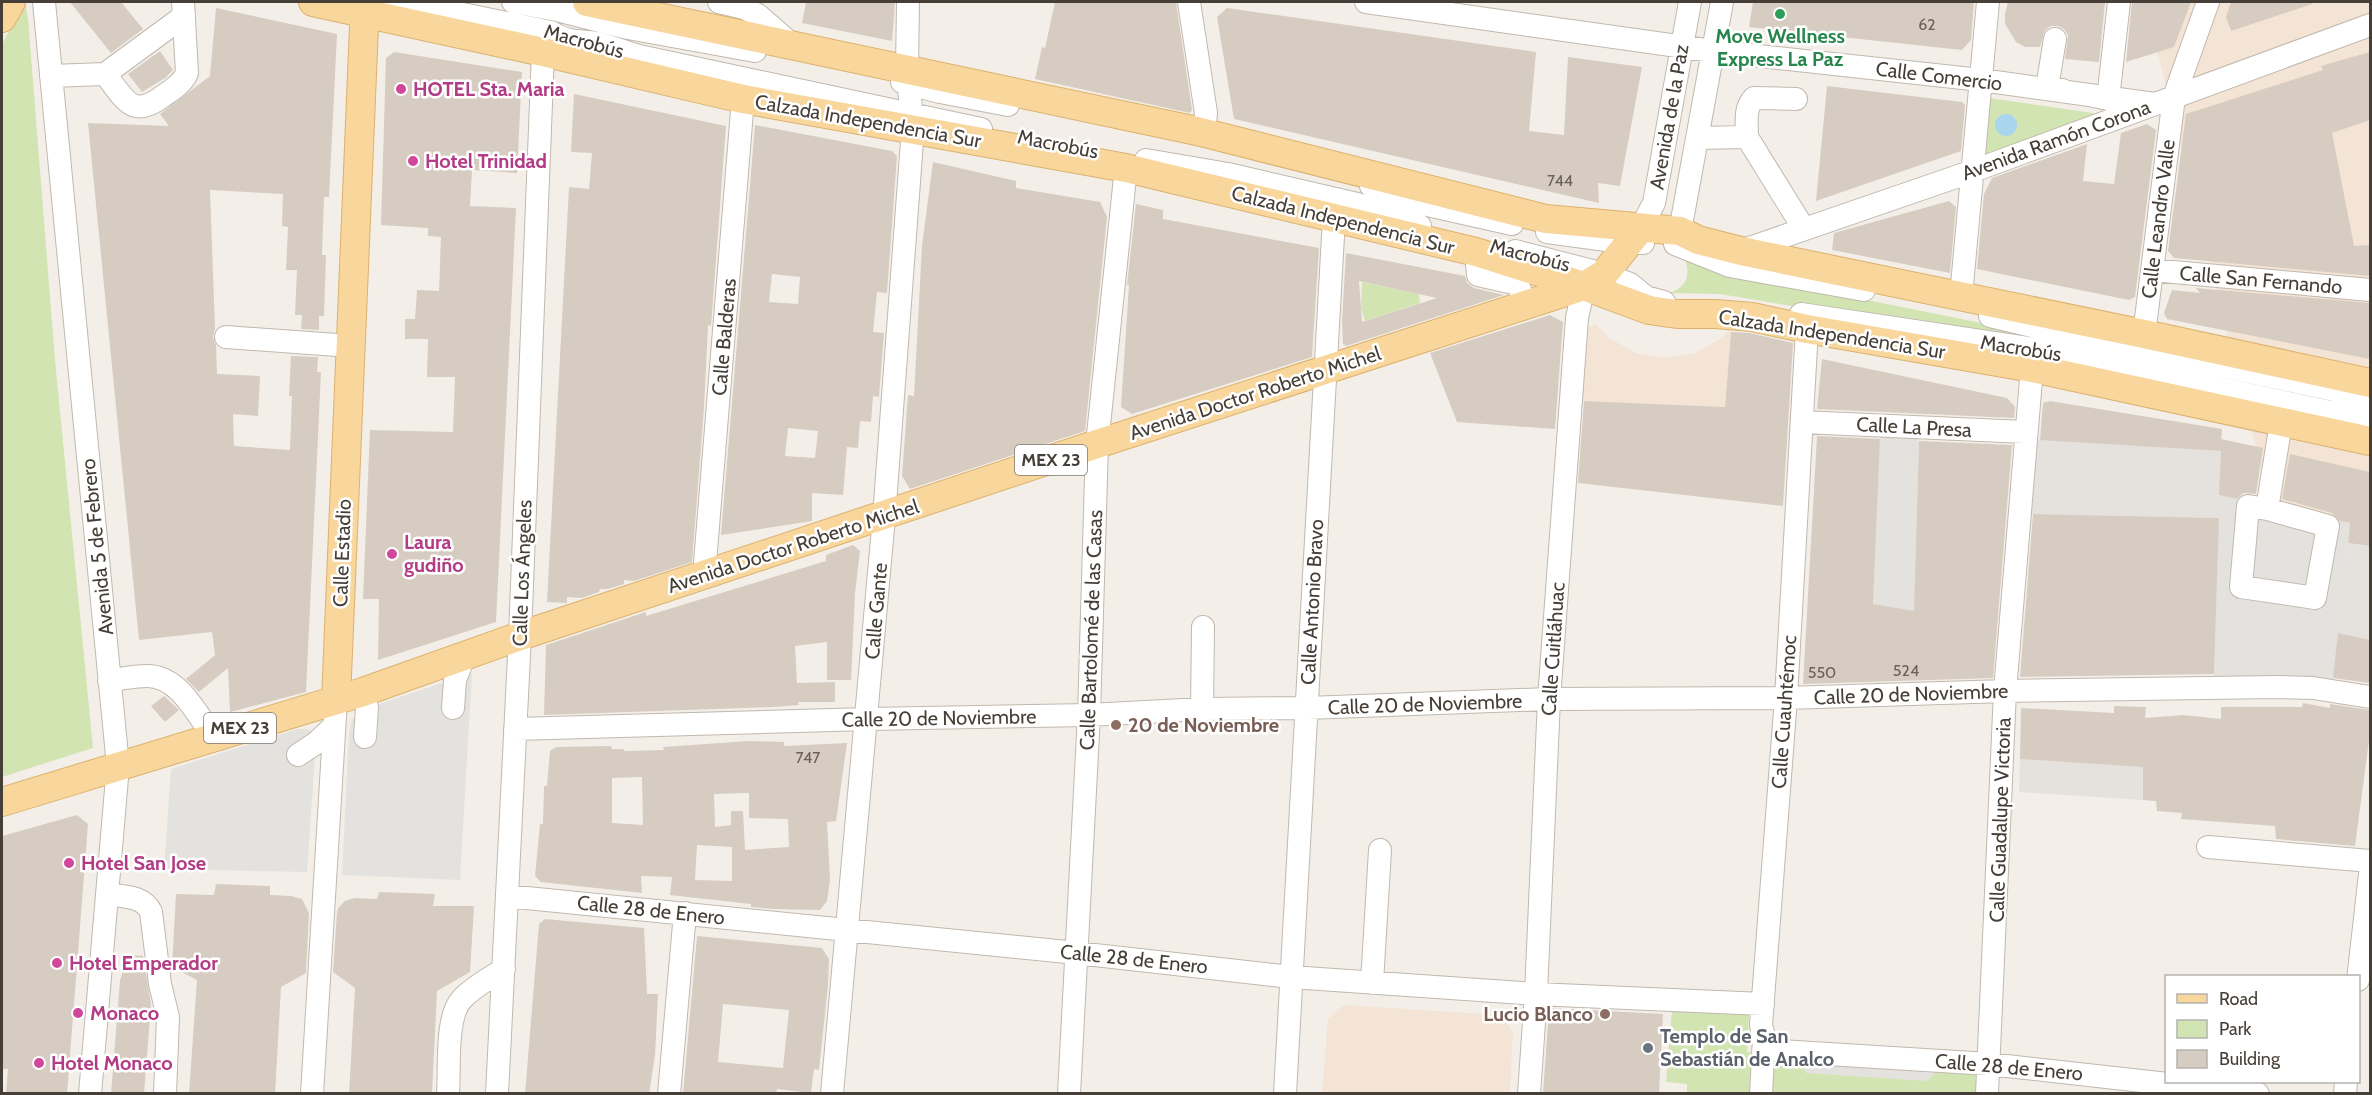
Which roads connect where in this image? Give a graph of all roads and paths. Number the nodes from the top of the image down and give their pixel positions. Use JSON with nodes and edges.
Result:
{"nodes":[{"id":1,"x":44,"y":2,"type":"edge"},
{"id":2,"x":313,"y":2,"type":"edge"},
{"id":3,"x":513,"y":2,"type":"edge"},
{"id":4,"x":587,"y":2,"type":"edge"},
{"id":5,"x":719,"y":2,"type":"edge"},
{"id":6,"x":908,"y":2,"type":"edge"},
{"id":7,"x":1190,"y":2,"type":"edge"},
{"id":8,"x":1366,"y":2,"type":"edge"},
{"id":9,"x":1690,"y":2,"type":"edge"},
{"id":10,"x":1722,"y":2,"type":"edge"},
{"id":11,"x":1988,"y":2,"type":"edge"},
{"id":12,"x":2119,"y":2,"type":"edge"},
{"id":13,"x":2208,"y":2,"type":"edge"},
{"id":14,"x":1408,"y":4,"type":"edge"},
{"id":15,"x":367,"y":5,"type":"edge"},
{"id":16,"x":184,"y":9,"type":"edge"},
{"id":17,"x":2370,"y":25,"type":"edge"},
{"id":18,"x":2055,"y":39,"type":"dead end"},
{"id":19,"x":790,"y":43,"type":"junction"},
{"id":20,"x":1682,"y":45,"type":"junction"},
{"id":21,"x":1713,"y":51,"type":"junction"},
{"id":22,"x":543,"y":52,"type":"junction"},
{"id":23,"x":105,"y":75,"type":"junction"},
{"id":24,"x":51,"y":76,"type":"junction"},
{"id":25,"x":908,"y":76,"type":"junction"},
{"id":26,"x":1981,"y":80,"type":"junction"},
{"id":27,"x":743,"y":99,"type":"junction"},
{"id":28,"x":1796,"y":99,"type":"dead end"},
{"id":29,"x":2108,"y":99,"type":"junction"},
{"id":30,"x":2164,"y":101,"type":"junction"},
{"id":31,"x":912,"y":121,"type":"junction"},
{"id":32,"x":1197,"y":131,"type":"junction"},
{"id":33,"x":1747,"y":137,"type":"junction"},
{"id":34,"x":1699,"y":138,"type":"junction"},
{"id":35,"x":1126,"y":168,"type":"junction"},
{"id":36,"x":1973,"y":171,"type":"junction"},
{"id":37,"x":1334,"y":218,"type":"junction"},
{"id":38,"x":1804,"y":229,"type":"junction"},
{"id":39,"x":1680,"y":231,"type":"junction"},
{"id":40,"x":1634,"y":236,"type":"junction"},
{"id":41,"x":1741,"y":251,"type":"junction"},
{"id":42,"x":2152,"y":270,"type":"junction"},
{"id":43,"x":1594,"y":280,"type":"junction"},
{"id":44,"x":1524,"y":286,"type":"junction"},
{"id":45,"x":2370,"y":290,"type":"edge"},
{"id":46,"x":1961,"y":296,"type":"junction"},
{"id":47,"x":1808,"y":329,"type":"junction"},
{"id":48,"x":2144,"y":334,"type":"junction"},
{"id":49,"x":226,"y":337,"type":"dead end"},
{"id":50,"x":351,"y":346,"type":"junction"},
{"id":51,"x":2032,"y":368,"type":"junction"},
{"id":52,"x":1325,"y":371,"type":"junction"},
{"id":53,"x":2370,"y":383,"type":"edge"},
{"id":54,"x":2370,"y":406,"type":"edge"},
{"id":55,"x":1802,"y":422,"type":"junction"},
{"id":56,"x":2281,"y":423,"type":"junction"},
{"id":57,"x":2370,"y":427,"type":"edge"},
{"id":58,"x":2025,"y":432,"type":"junction"},
{"id":59,"x":2370,"y":441,"type":"edge"},
{"id":60,"x":1097,"y":444,"type":"junction"},
{"id":61,"x":2266,"y":509,"type":"junction"},
{"id":62,"x":884,"y":517,"type":"junction"},
{"id":63,"x":704,"y":575,"type":"junction"},
{"id":64,"x":1203,"y":627,"type":"dead end"},
{"id":65,"x":520,"y":636,"type":"junction"},
{"id":66,"x":464,"y":657,"type":"junction"},
{"id":67,"x":109,"y":680,"type":"junction"},
{"id":68,"x":2006,"y":691,"type":"junction"},
{"id":69,"x":2370,"y":697,"type":"edge"},
{"id":70,"x":1786,"y":698,"type":"junction"},
{"id":71,"x":1549,"y":699,"type":"junction"},
{"id":72,"x":344,"y":706,"type":"junction"},
{"id":73,"x":453,"y":708,"type":"dead end"},
{"id":74,"x":1307,"y":708,"type":"junction"},
{"id":75,"x":1202,"y":709,"type":"junction"},
{"id":76,"x":1089,"y":715,"type":"junction"},
{"id":77,"x":867,"y":719,"type":"junction"},
{"id":78,"x":515,"y":729,"type":"junction"},
{"id":79,"x":213,"y":736,"type":"junction"},
{"id":80,"x":365,"y":737,"type":"dead end"},
{"id":81,"x":298,"y":755,"type":"dead end"},
{"id":82,"x":118,"y":766,"type":"junction"},
{"id":83,"x":2,"y":802,"type":"edge"},
{"id":84,"x":2208,"y":847,"type":"dead end"},
{"id":85,"x":1380,"y":850,"type":"dead end"},
{"id":86,"x":2370,"y":861,"type":"edge"},
{"id":87,"x":2370,"y":874,"type":"edge"},
{"id":88,"x":107,"y":894,"type":"junction"},
{"id":89,"x":507,"y":896,"type":"junction"},
{"id":90,"x":685,"y":913,"type":"junction"},
{"id":91,"x":846,"y":929,"type":"junction"},
{"id":92,"x":1077,"y":952,"type":"junction"},
{"id":93,"x":2363,"y":966,"type":"edge"},
{"id":94,"x":504,"y":969,"type":"junction"},
{"id":95,"x":1292,"y":977,"type":"junction"},
{"id":96,"x":1372,"y":983,"type":"junction"},
{"id":97,"x":1536,"y":994,"type":"junction"},
{"id":98,"x":1763,"y":1004,"type":"junction"},
{"id":99,"x":1764,"y":1038,"type":"junction"},
{"id":100,"x":1989,"y":1064,"type":"junction"},
{"id":101,"x":2151,"y":1087,"type":"edge"},
{"id":102,"x":90,"y":1094,"type":"edge"},
{"id":103,"x":165,"y":1094,"type":"edge"},
{"id":104,"x":312,"y":1094,"type":"edge"},
{"id":105,"x":448,"y":1094,"type":"edge"},
{"id":106,"x":497,"y":1094,"type":"edge"},
{"id":107,"x":669,"y":1094,"type":"edge"},
{"id":108,"x":831,"y":1094,"type":"edge"},
{"id":109,"x":1069,"y":1094,"type":"edge"},
{"id":110,"x":1285,"y":1094,"type":"edge"},
{"id":111,"x":1529,"y":1094,"type":"edge"},
{"id":112,"x":1761,"y":1094,"type":"edge"},
{"id":113,"x":1988,"y":1094,"type":"edge"},
{"id":114,"x":2258,"y":1094,"type":"edge"}],
"edges":[{"from":1,"to":24,"type":"street","name":"Avenida 5 de Febrero"},
{"from":2,"to":15,"type":"main road","name":"Calzada Independencia Sur"},
{"from":3,"to":25,"type":"street","name":"Macrobús"},
{"from":4,"to":19,"type":"main road"},
{"from":5,"to":19,"type":"street"},
{"from":6,"to":25,"type":"street","name":"Calle Gante"},
{"from":7,"to":32,"type":"street"},
{"from":8,"to":14,"type":"street","name":"Calle Comercio"},
{"from":9,"to":20,"type":"street","name":"Avenida de la Paz"},
{"from":10,"to":21,"type":"street","name":"Avenida de la Paz"},
{"from":11,"to":26,"type":"street"},
{"from":12,"to":29,"type":"street"},
{"from":13,"to":30,"type":"street","name":"Calle Leandro Valle"},
{"from":14,"to":20,"type":"street","name":"Calle Comercio"},
{"from":15,"to":22,"type":"main road","name":"Calzada Independencia Sur"},
{"from":15,"to":31,"type":"street","name":"Macrobús"},
{"from":15,"to":50,"type":"main road","name":"Calle Estadio"},
{"from":16,"to":23,"type":"street"},
{"from":16,"to":23,"type":"street"},
{"from":17,"to":30,"type":"street","name":"Avenida Ramón Corona"},
{"from":18,"to":29,"type":"street"},
{"from":19,"to":25,"type":"main road"},
{"from":20,"to":21,"type":"street","name":"Calle Comercio"},
{"from":20,"to":40,"type":"street","name":"Avenida de la Paz"},
{"from":21,"to":26,"type":"street","name":"Calle Comercio"},
{"from":21,"to":34,"type":"street","name":"Avenida de la Paz"},
{"from":22,"to":27,"type":"main road","name":"Calzada Independencia Sur"},
{"from":22,"to":65,"type":"street","name":"Calle Los Ángeles"},
{"from":23,"to":24,"type":"street"},
{"from":24,"to":67,"type":"street","name":"Avenida 5 de Febrero"},
{"from":25,"to":31,"type":"street","name":"Calle Gante"},
{"from":25,"to":32,"type":"main road"},
{"from":25,"to":40,"type":"street","name":"Macrobús"},
{"from":26,"to":29,"type":"street","name":"Calle Comercio"},
{"from":26,"to":36,"type":"street"},
{"from":27,"to":31,"type":"main road","name":"Calzada Independencia Sur"},
{"from":27,"to":63,"type":"street","name":"Calle Balderas"},
{"from":28,"to":33,"type":"street"},
{"from":29,"to":30,"type":"street","name":"Calle Comercio"},
{"from":30,"to":36,"type":"street","name":"Avenida Ramón Corona"},
{"from":30,"to":42,"type":"street","name":"Calle Leandro Valle"},
{"from":31,"to":35,"type":"main road","name":"Calzada Independencia Sur"},
{"from":31,"to":43,"type":"street","name":"Macrobús"},
{"from":31,"to":62,"type":"street","name":"Calle Gante"},
{"from":32,"to":40,"type":"main road"},
{"from":33,"to":34,"type":"street"},
{"from":33,"to":38,"type":"street"},
{"from":34,"to":39,"type":"street","name":"Avenida de la Paz"},
{"from":35,"to":37,"type":"main road","name":"Calzada Independencia Sur"},
{"from":35,"to":60,"type":"street","name":"Calle Bartolomé de las Casas"},
{"from":36,"to":38,"type":"street","name":"Avenida Ramón Corona"},
{"from":36,"to":46,"type":"street"},
{"from":37,"to":44,"type":"main road","name":"Calzada Independencia Sur"},
{"from":37,"to":52,"type":"street","name":"Calle Antonio Bravo"},
{"from":38,"to":41,"type":"street","name":"Avenida Ramón Corona"},
{"from":39,"to":40,"type":"main road"},
{"from":39,"to":41,"type":"main road"},
{"from":40,"to":43,"type":"main road","name":"Calle Cuitláhuac"},
{"from":40,"to":54,"type":"street","name":"Macrobús"},
{"from":41,"to":46,"type":"main road"},
{"from":42,"to":45,"type":"street","name":"Calle San Fernando"},
{"from":42,"to":48,"type":"street","name":"Calle Leandro Valle"},
{"from":43,"to":44,"type":"main road","name":"Calzada Independencia Sur"},
{"from":43,"to":47,"type":"main road","name":"Calzada Independencia Sur"},
{"from":43,"to":57,"type":"street","name":"Macrobús"},
{"from":43,"to":71,"type":"street","name":"Calle Cuitláhuac"},
{"from":44,"to":52,"type":"main road","name":"Avenida Doctor Roberto Michel","number":"MEX 23"},
{"from":46,"to":48,"type":"main road"},
{"from":47,"to":51,"type":"main road","name":"Calzada Independencia Sur"},
{"from":47,"to":55,"type":"street","name":"Calle Cuauhtémoc"},
{"from":48,"to":53,"type":"main road"},
{"from":49,"to":50,"type":"street"},
{"from":50,"to":72,"type":"main road","name":"Calle Estadio"},
{"from":51,"to":56,"type":"main road","name":"Calzada Independencia Sur"},
{"from":51,"to":58,"type":"street","name":"Calle Guadalupe Victoria"},
{"from":52,"to":60,"type":"main road","name":"Avenida Doctor Roberto Michel","number":"MEX 23"},
{"from":52,"to":74,"type":"street","name":"Calle Antonio Bravo"},
{"from":55,"to":58,"type":"street","name":"Calle La Presa"},
{"from":55,"to":70,"type":"street","name":"Calle Cuauhtémoc"},
{"from":56,"to":59,"type":"main road","name":"Calzada Independencia Sur"},
{"from":56,"to":61,"type":"street"},
{"from":58,"to":68,"type":"street","name":"Calle Guadalupe Victoria"},
{"from":60,"to":62,"type":"main road","name":"Avenida Doctor Roberto Michel","number":"MEX 23"},
{"from":60,"to":76,"type":"street","name":"Calle Bartolomé de las Casas"},
{"from":61,"to":61,"type":"street"},
{"from":62,"to":63,"type":"main road","name":"Avenida Doctor Roberto Michel","number":"MEX 23"},
{"from":62,"to":77,"type":"street","name":"Calle Gante"},
{"from":63,"to":65,"type":"main road","name":"Avenida Doctor Roberto Michel","number":"MEX 23"},
{"from":64,"to":75,"type":"street"},
{"from":65,"to":66,"type":"main road","name":"Avenida Doctor Roberto Michel","number":"MEX 23"},
{"from":65,"to":78,"type":"street","name":"Calle Los Ángeles"},
{"from":66,"to":72,"type":"main road","name":"Avenida Doctor Roberto Michel","number":"MEX 23"},
{"from":66,"to":73,"type":"street"},
{"from":67,"to":79,"type":"street"},
{"from":67,"to":82,"type":"street","name":"Avenida 5 de Febrero"},
{"from":68,"to":69,"type":"street","name":"Calle 20 de Noviembre"},
{"from":68,"to":70,"type":"street","name":"Calle 20 de Noviembre"},
{"from":68,"to":100,"type":"street","name":"Calle Guadalupe Victoria"},
{"from":70,"to":71,"type":"street","name":"Calle 20 de Noviembre"},
{"from":70,"to":98,"type":"street","name":"Calle Cuauhtémoc"},
{"from":71,"to":74,"type":"street","name":"Calle 20 de Noviembre"},
{"from":71,"to":97,"type":"street","name":"Calle Cuitláhuac"},
{"from":72,"to":79,"type":"main road","name":"Avenida Doctor Roberto Michel","number":"MEX 23"},
{"from":72,"to":80,"type":"street"},
{"from":72,"to":81,"type":"street"},
{"from":72,"to":104,"type":"street","name":"Calle Estadio"},
{"from":74,"to":75,"type":"street","name":"Calle 20 de Noviembre"},
{"from":74,"to":95,"type":"street","name":"Calle Antonio Bravo"},
{"from":75,"to":76,"type":"street","name":"Calle 20 de Noviembre"},
{"from":76,"to":77,"type":"street","name":"Calle 20 de Noviembre"},
{"from":76,"to":92,"type":"street","name":"Calle Bartolomé de las Casas"},
{"from":77,"to":78,"type":"street","name":"Calle 20 de Noviembre"},
{"from":77,"to":91,"type":"street","name":"Calle Gante"},
{"from":78,"to":89,"type":"street","name":"Calle Los Ángeles"},
{"from":79,"to":82,"type":"main road","name":"Avenida Doctor Roberto Michel","number":"MEX 23"},
{"from":82,"to":83,"type":"main road","name":"Avenida Doctor Roberto Michel","number":"MEX 23"},
{"from":82,"to":88,"type":"street","name":"Avenida 5 de Febrero"},
{"from":84,"to":86,"type":"street"},
{"from":85,"to":96,"type":"street"},
{"from":87,"to":93,"type":"street"},
{"from":88,"to":102,"type":"street","name":"Avenida 5 de Febrero"},
{"from":88,"to":103,"type":"street"},
{"from":89,"to":90,"type":"street","name":"Calle 28 de Enero"},
{"from":89,"to":94,"type":"street","name":"Calle Los Ángeles"},
{"from":90,"to":91,"type":"street","name":"Calle 28 de Enero"},
{"from":90,"to":107,"type":"street"},
{"from":91,"to":92,"type":"street","name":"Calle 28 de Enero"},
{"from":91,"to":108,"type":"street","name":"Calle Gante"},
{"from":92,"to":95,"type":"street","name":"Calle 28 de Enero"},
{"from":92,"to":109,"type":"street","name":"Calle Bartolomé de las Casas"},
{"from":94,"to":105,"type":"street"},
{"from":94,"to":106,"type":"street","name":"Calle Los Ángeles"},
{"from":95,"to":96,"type":"street","name":"Calle 28 de Enero"},
{"from":95,"to":110,"type":"street","name":"Calle Antonio Bravo"},
{"from":96,"to":97,"type":"street","name":"Calle 28 de Enero"},
{"from":97,"to":98,"type":"street","name":"Calle 28 de Enero"},
{"from":97,"to":111,"type":"street","name":"Calle Cuitláhuac"},
{"from":98,"to":99,"type":"street","name":"Calle Cuauhtémoc"},
{"from":99,"to":100,"type":"street","name":"Calle 28 de Enero"},
{"from":99,"to":112,"type":"street","name":"Calle Cuauhtémoc"},
{"from":100,"to":101,"type":"street","name":"Calle 28 de Enero"},
{"from":100,"to":113,"type":"street","name":"Calle Guadalupe Victoria"},
{"from":101,"to":114,"type":"street","name":"Calle 28 de Enero"}]}
